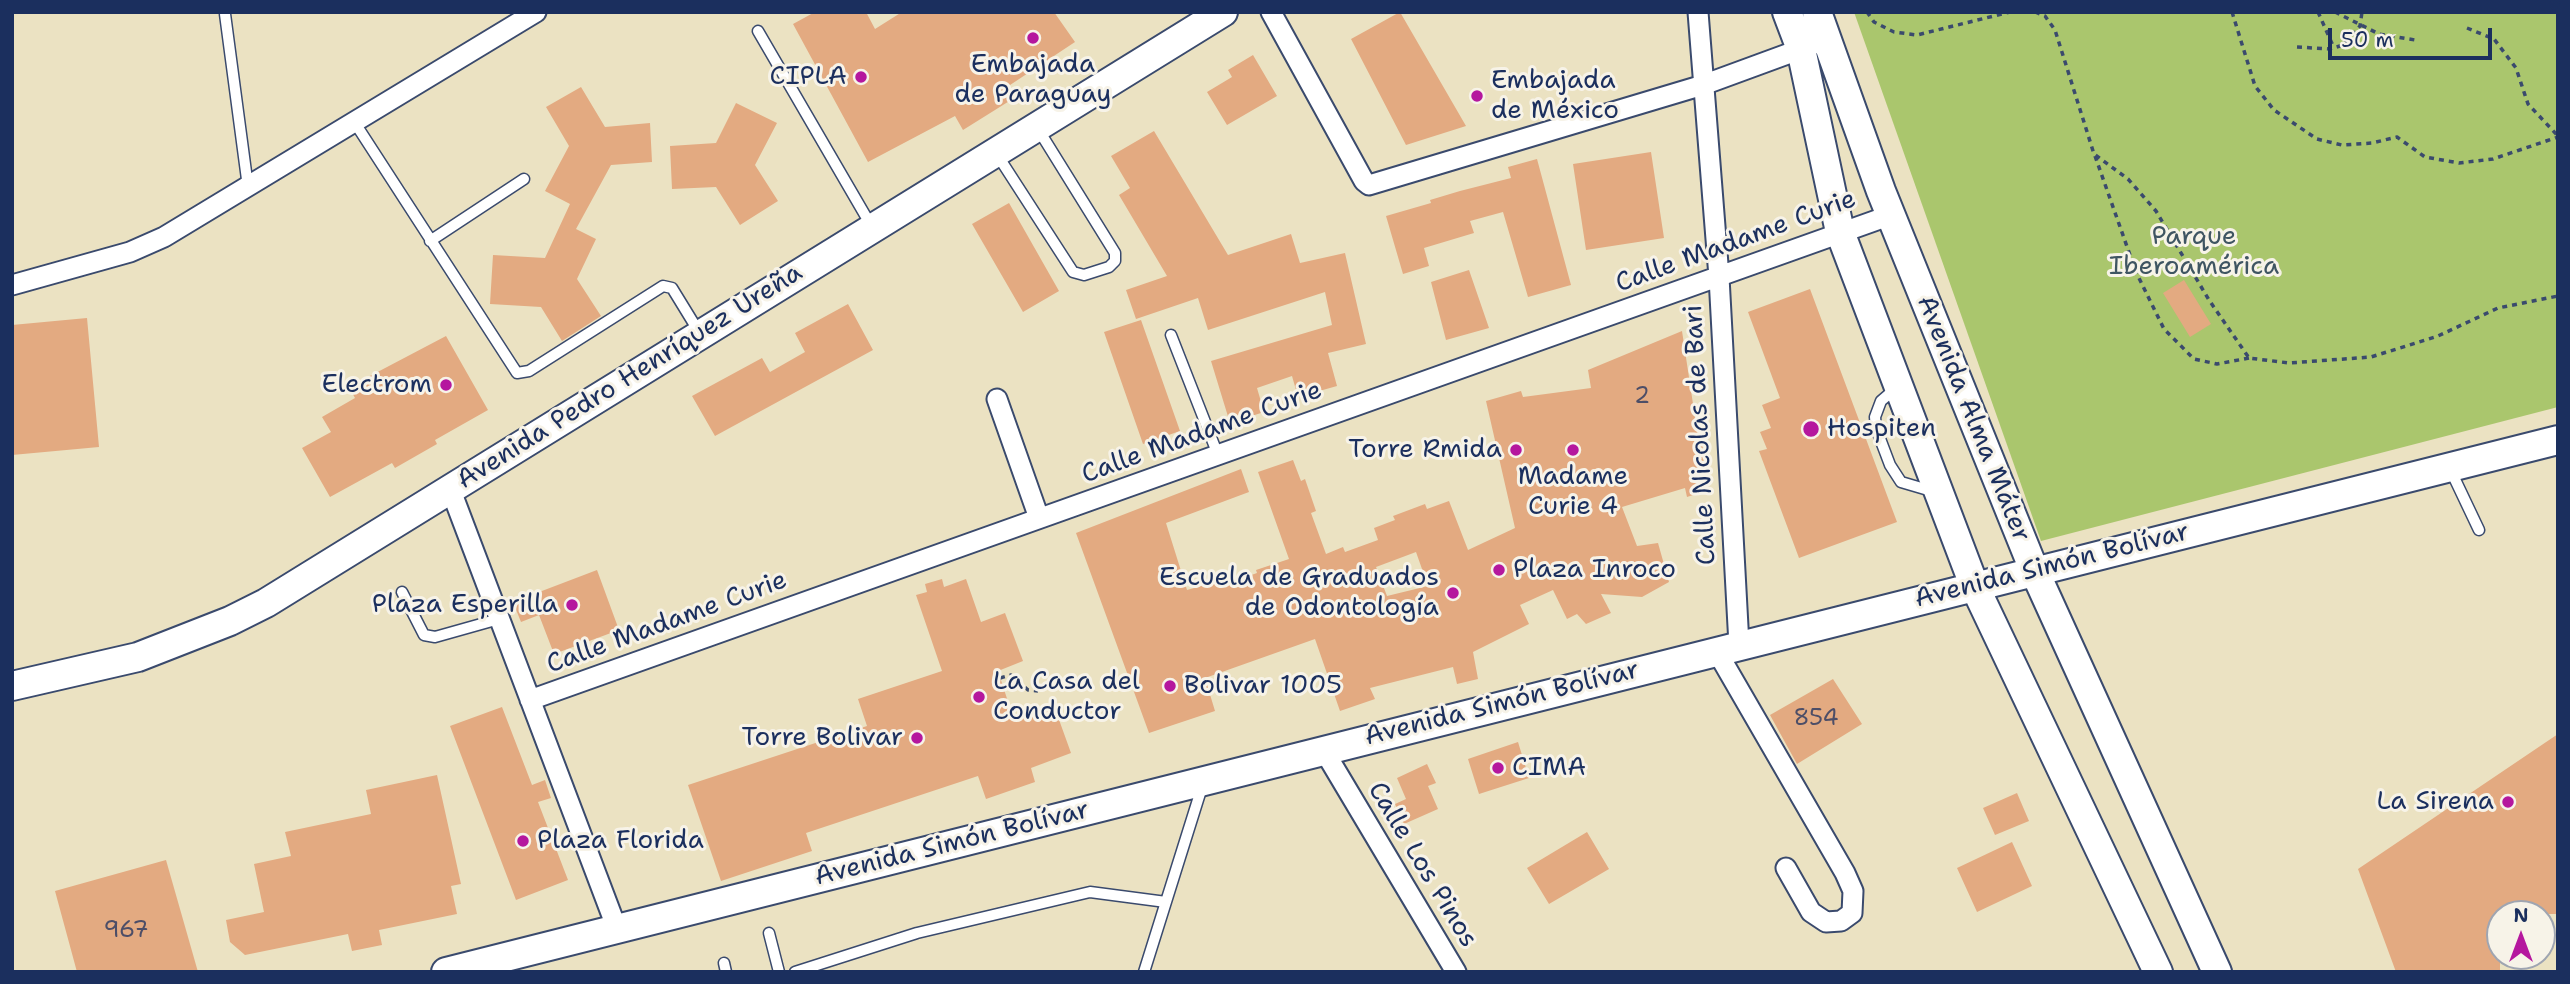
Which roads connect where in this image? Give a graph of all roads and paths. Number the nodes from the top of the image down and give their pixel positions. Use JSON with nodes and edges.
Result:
{"nodes":[{"id":1,"x":536,"y":12,"type":"edge"},
{"id":2,"x":1223,"y":12,"type":"edge"},
{"id":3,"x":1271,"y":12,"type":"edge"},
{"id":4,"x":1698,"y":12,"type":"edge"},
{"id":5,"x":1787,"y":12,"type":"edge"},
{"id":6,"x":1817,"y":12,"type":"edge"},
{"id":7,"x":1867,"y":12,"type":"edge"},
{"id":8,"x":2011,"y":12,"type":"edge"},
{"id":9,"x":2035,"y":12,"type":"edge"},
{"id":10,"x":2232,"y":12,"type":"edge"},
{"id":11,"x":2318,"y":12,"type":"edge"},
{"id":12,"x":2335,"y":12,"type":"edge"},
{"id":13,"x":2362,"y":12,"type":"edge"},
{"id":14,"x":225,"y":14,"type":"dead end"},
{"id":15,"x":2360,"y":26,"type":"junction"},
{"id":16,"x":2468,"y":29,"type":"dead end"},
{"id":17,"x":758,"y":31,"type":"dead end"},
{"id":18,"x":2415,"y":40,"type":"dead end"},
{"id":19,"x":1814,"y":45,"type":"junction"},
{"id":20,"x":2297,"y":47,"type":"dead end"},
{"id":21,"x":2334,"y":48,"type":"junction"},
{"id":22,"x":1703,"y":85,"type":"junction"},
{"id":23,"x":355,"y":123,"type":"junction"},
{"id":24,"x":1037,"y":127,"type":"junction"},
{"id":25,"x":2558,"y":137,"type":"edge"},
{"id":26,"x":996,"y":152,"type":"junction"},
{"id":27,"x":2094,"y":154,"type":"junction"},
{"id":28,"x":524,"y":179,"type":"dead end"},
{"id":29,"x":248,"y":188,"type":"junction"},
{"id":30,"x":1891,"y":215,"type":"junction"},
{"id":31,"x":872,"y":228,"type":"junction"},
{"id":32,"x":1840,"y":232,"type":"junction"},
{"id":33,"x":430,"y":241,"type":"junction"},
{"id":34,"x":1719,"y":276,"type":"junction"},
{"id":35,"x":12,"y":285,"type":"edge"},
{"id":36,"x":2558,"y":296,"type":"edge"},
{"id":37,"x":700,"y":334,"type":"junction"},
{"id":38,"x":1171,"y":335,"type":"dead end"},
{"id":39,"x":2249,"y":358,"type":"junction"},
{"id":40,"x":997,"y":399,"type":"dead end"},
{"id":41,"x":2558,"y":440,"type":"edge"},
{"id":42,"x":1218,"y":455,"type":"junction"},
{"id":43,"x":2449,"y":467,"type":"junction"},
{"id":44,"x":450,"y":488,"type":"junction"},
{"id":45,"x":1039,"y":518,"type":"junction"},
{"id":46,"x":2479,"y":530,"type":"dead end"},
{"id":47,"x":2034,"y":570,"type":"junction"},
{"id":48,"x":1974,"y":585,"type":"junction"},
{"id":49,"x":402,"y":592,"type":"dead end"},
{"id":50,"x":499,"y":619,"type":"junction"},
{"id":51,"x":1727,"y":648,"type":"junction"},
{"id":52,"x":1000,"y":678,"type":"dead end"},
{"id":53,"x":12,"y":686,"type":"edge"},
{"id":54,"x":1038,"y":691,"type":"dead end"},
{"id":55,"x":530,"y":700,"type":"junction"},
{"id":56,"x":1323,"y":749,"type":"junction"},
{"id":57,"x":1204,"y":779,"type":"junction"},
{"id":58,"x":1786,"y":868,"type":"dead end"},
{"id":59,"x":1166,"y":902,"type":"junction"},
{"id":60,"x":617,"y":929,"type":"junction"},
{"id":61,"x":769,"y":933,"type":"dead end"},
{"id":62,"x":446,"y":972,"type":"edge"},
{"id":63,"x":779,"y":972,"type":"edge"},
{"id":64,"x":795,"y":972,"type":"edge"},
{"id":65,"x":1144,"y":972,"type":"edge"},
{"id":66,"x":1456,"y":972,"type":"edge"},
{"id":67,"x":2158,"y":972,"type":"edge"},
{"id":68,"x":2217,"y":972,"type":"edge"}],
"edges":[{"from":1,"to":23,"type":"street"},
{"from":2,"to":24,"type":"main road","name":"Avenida Pedro Henríquez Ureña"},
{"from":3,"to":22,"type":"street"},
{"from":4,"to":22,"type":"street","name":"Calle Nicolas de Bari"},
{"from":5,"to":19,"type":"main road","name":"Avenida Alma Máter"},
{"from":6,"to":19,"type":"main road","name":"Avenida Alma Máter"},
{"from":7,"to":8,"type":"path"},
{"from":9,"to":27,"type":"path"},
{"from":10,"to":25,"type":"path"},
{"from":11,"to":21,"type":"path"},
{"from":12,"to":15,"type":"path"},
{"from":13,"to":15,"type":"path"},
{"from":14,"to":29,"type":"lane"},
{"from":15,"to":18,"type":"path"},
{"from":15,"to":21,"type":"path"},
{"from":16,"to":25,"type":"path"},
{"from":17,"to":31,"type":"lane"},
{"from":19,"to":22,"type":"street"},
{"from":19,"to":30,"type":"main road","name":"Avenida Alma Máter"},
{"from":19,"to":32,"type":"main road","name":"Avenida Alma Máter"},
{"from":20,"to":21,"type":"path"},
{"from":22,"to":34,"type":"street","name":"Calle Nicolas de Bari"},
{"from":23,"to":29,"type":"street"},
{"from":23,"to":33,"type":"lane"},
{"from":24,"to":26,"type":"main road","name":"Avenida Pedro Henríquez Ureña"},
{"from":24,"to":26,"type":"lane"},
{"from":26,"to":31,"type":"main road","name":"Avenida Pedro Henríquez Ureña"},
{"from":27,"to":39,"type":"path"},
{"from":27,"to":39,"type":"path"},
{"from":28,"to":33,"type":"lane"},
{"from":29,"to":35,"type":"street"},
{"from":30,"to":32,"type":"street","name":"Calle Madame Curie"},
{"from":30,"to":47,"type":"main road","name":"Avenida Alma Máter"},
{"from":31,"to":37,"type":"main road","name":"Avenida Pedro Henríquez Ureña"},
{"from":32,"to":34,"type":"street","name":"Calle Madame Curie"},
{"from":32,"to":48,"type":"main road","name":"Avenida Alma Máter"},
{"from":33,"to":37,"type":"lane"},
{"from":34,"to":42,"type":"street","name":"Calle Madame Curie"},
{"from":34,"to":51,"type":"street","name":"Calle Nicolas de Bari"},
{"from":36,"to":39,"type":"path"},
{"from":37,"to":44,"type":"main road","name":"Avenida Pedro Henríquez Ureña"},
{"from":38,"to":42,"type":"lane"},
{"from":40,"to":45,"type":"street"},
{"from":41,"to":43,"type":"main road","name":"Avenida Simón Bolívar"},
{"from":42,"to":45,"type":"street","name":"Calle Madame Curie"},
{"from":43,"to":46,"type":"lane"},
{"from":43,"to":47,"type":"main road","name":"Avenida Simón Bolívar"},
{"from":44,"to":50,"type":"street"},
{"from":44,"to":53,"type":"main road","name":"Avenida Pedro Henríquez Ureña"},
{"from":45,"to":55,"type":"street","name":"Calle Madame Curie"},
{"from":47,"to":48,"type":"main road","name":"Avenida Simón Bolívar"},
{"from":47,"to":68,"type":"main road","name":"Avenida Alma Máter"},
{"from":48,"to":51,"type":"main road","name":"Avenida Simón Bolívar"},
{"from":48,"to":67,"type":"main road","name":"Avenida Alma Máter"},
{"from":49,"to":50,"type":"lane"},
{"from":50,"to":55,"type":"street"},
{"from":51,"to":56,"type":"main road","name":"Avenida Simón Bolívar"},
{"from":51,"to":58,"type":"street","name":"Calle Nicolas de Bari"},
{"from":52,"to":54,"type":"path"},
{"from":55,"to":60,"type":"street"},
{"from":56,"to":57,"type":"main road","name":"Avenida Simón Bolívar"},
{"from":56,"to":66,"type":"street","name":"Calle Los Pinos"},
{"from":57,"to":59,"type":"lane"},
{"from":57,"to":60,"type":"main road","name":"Avenida Simón Bolívar"},
{"from":59,"to":64,"type":"lane"},
{"from":59,"to":65,"type":"lane"},
{"from":60,"to":62,"type":"main road","name":"Avenida Simón Bolívar"},
{"from":61,"to":63,"type":"lane"}]}
